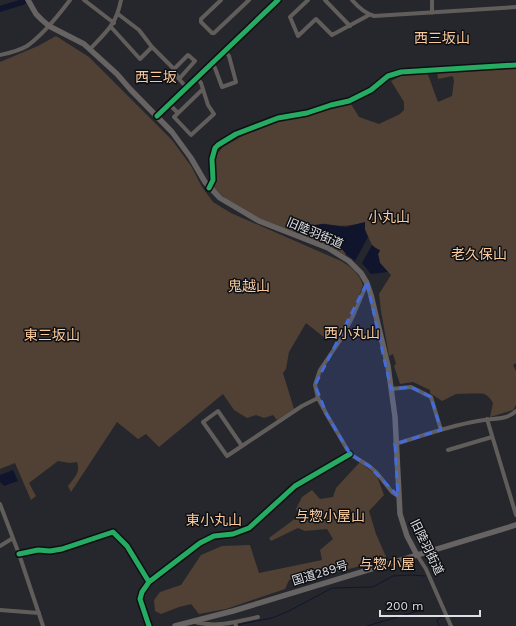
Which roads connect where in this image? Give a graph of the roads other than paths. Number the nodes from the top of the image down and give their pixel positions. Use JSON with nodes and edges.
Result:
{"nodes":[{"id":1,"x":28,"y":0,"type":"edge"},
{"id":2,"x":70,"y":0,"type":"edge"},
{"id":3,"x":84,"y":0,"type":"edge"},
{"id":4,"x":121,"y":0,"type":"edge"},
{"id":5,"x":221,"y":0,"type":"edge"},
{"id":6,"x":308,"y":0,"type":"edge"},
{"id":7,"x":325,"y":0,"type":"edge"},
{"id":8,"x":352,"y":0,"type":"edge"},
{"id":9,"x":432,"y":0,"type":"edge"},
{"id":10,"x":245,"y":1,"type":"edge"},
{"id":11,"x":275,"y":1,"type":"edge"},
{"id":12,"x":516,"y":7,"type":"edge"},
{"id":13,"x":432,"y":13,"type":"junction"},
{"id":14,"x":118,"y":14,"type":"junction"},
{"id":15,"x":369,"y":15,"type":"junction"},
{"id":16,"x":112,"y":25,"type":"junction"},
{"id":17,"x":49,"y":26,"type":"junction"},
{"id":18,"x":350,"y":26,"type":"junction"},
{"id":19,"x":152,"y":47,"type":"junction"},
{"id":20,"x":90,"y":49,"type":"junction"},
{"id":21,"x":225,"y":51,"type":"junction"},
{"id":22,"x":0,"y":55,"type":"edge"},
{"id":23,"x":212,"y":64,"type":"junction"},
{"id":24,"x":516,"y":64,"type":"edge"},
{"id":25,"x":174,"y":70,"type":"junction"},
{"id":26,"x":197,"y":78,"type":"junction"},
{"id":27,"x":179,"y":79,"type":"junction"},
{"id":28,"x":187,"y":88,"type":"junction"},
{"id":29,"x":203,"y":89,"type":"junction"},
{"id":30,"x":169,"y":104,"type":"junction"},
{"id":31,"x":178,"y":113,"type":"junction"},
{"id":32,"x":157,"y":116,"type":"junction"},
{"id":33,"x":209,"y":188,"type":"junction"},
{"id":34,"x":367,"y":283,"type":"junction"},
{"id":35,"x":391,"y":388,"type":"junction"},
{"id":36,"x":318,"y":398,"type":"junction"},
{"id":37,"x":516,"y":411,"type":"edge"},
{"id":38,"x":487,"y":419,"type":"junction"},
{"id":39,"x":441,"y":430,"type":"junction"},
{"id":40,"x":492,"y":437,"type":"junction"},
{"id":41,"x":395,"y":444,"type":"junction"},
{"id":42,"x":242,"y":446,"type":"junction"},
{"id":43,"x":448,"y":450,"type":"dead end"},
{"id":44,"x":350,"y":454,"type":"junction"},
{"id":45,"x":398,"y":496,"type":"junction"},
{"id":46,"x":0,"y":504,"type":"edge"},
{"id":47,"x":516,"y":515,"type":"edge"},
{"id":48,"x":516,"y":525,"type":"edge"},
{"id":49,"x":13,"y":538,"type":"junction"},
{"id":50,"x":0,"y":546,"type":"edge"},
{"id":51,"x":19,"y":554,"type":"junction"},
{"id":52,"x":417,"y":555,"type":"junction"},
{"id":53,"x":149,"y":582,"type":"junction"},
{"id":54,"x":0,"y":610,"type":"edge"},
{"id":55,"x":39,"y":613,"type":"junction"},
{"id":56,"x":258,"y":617,"type":"dead end"},
{"id":57,"x":192,"y":621,"type":"junction"},
{"id":58,"x":236,"y":624,"type":"edge"},
{"id":59,"x":43,"y":626,"type":"edge"},
{"id":60,"x":149,"y":626,"type":"edge"},
{"id":61,"x":175,"y":626,"type":"edge"},
{"id":62,"x":451,"y":626,"type":"edge"}],
"edges":[{"from":1,"to":17,"type":"highway","name":"旧陸羽街道"},
{"from":2,"to":17,"type":"street"},
{"from":3,"to":16,"type":"street"},
{"from":4,"to":14,"type":"street"},
{"from":5,"to":10,"type":"street"},
{"from":6,"to":18,"type":"street"},
{"from":7,"to":18,"type":"street"},
{"from":8,"to":15,"type":"street"},
{"from":9,"to":13,"type":"street"},
{"from":11,"to":21,"type":"street"},
{"from":12,"to":13,"type":"street"},
{"from":13,"to":15,"type":"street"},
{"from":14,"to":16,"type":"street"},
{"from":14,"to":19,"type":"street"},
{"from":15,"to":18,"type":"street"},
{"from":16,"to":19,"type":"street"},
{"from":16,"to":20,"type":"street"},
{"from":17,"to":20,"type":"highway","name":"旧陸羽街道"},
{"from":17,"to":22,"type":"street"},
{"from":19,"to":25,"type":"street"},
{"from":20,"to":32,"type":"highway","name":"旧陸羽街道"},
{"from":21,"to":23,"type":"street"},
{"from":21,"to":23,"type":"street"},
{"from":23,"to":26,"type":"street"},
{"from":24,"to":33,"type":"street"},
{"from":25,"to":27,"type":"street"},
{"from":25,"to":27,"type":"street"},
{"from":26,"to":28,"type":"street"},
{"from":26,"to":29,"type":"street"},
{"from":27,"to":28,"type":"street"},
{"from":28,"to":30,"type":"street"},
{"from":29,"to":31,"type":"street"},
{"from":29,"to":31,"type":"street"},
{"from":30,"to":31,"type":"street"},
{"from":30,"to":32,"type":"street"},
{"from":32,"to":33,"type":"highway","name":"旧陸羽街道"},
{"from":33,"to":34,"type":"highway","name":"旧陸羽街道"},
{"from":34,"to":35,"type":"highway","name":"旧陸羽街道"},
{"from":34,"to":36,"type":"street"},
{"from":35,"to":39,"type":"street"},
{"from":35,"to":41,"type":"highway","name":"旧陸羽街道"},
{"from":36,"to":42,"type":"street"},
{"from":36,"to":44,"type":"street"},
{"from":37,"to":38,"type":"street"},
{"from":38,"to":39,"type":"street"},
{"from":38,"to":40,"type":"street"},
{"from":39,"to":41,"type":"street"},
{"from":40,"to":43,"type":"street"},
{"from":40,"to":47,"type":"street"},
{"from":41,"to":45,"type":"highway","name":"旧陸羽街道"},
{"from":42,"to":42,"type":"street"},
{"from":44,"to":45,"type":"street"},
{"from":44,"to":53,"type":"street"},
{"from":45,"to":52,"type":"highway","name":"旧陸羽街道"},
{"from":46,"to":49,"type":"street"},
{"from":48,"to":52,"type":"highway","name":"国道289号"},
{"from":49,"to":50,"type":"street"},
{"from":49,"to":51,"type":"street"},
{"from":51,"to":53,"type":"street"},
{"from":51,"to":55,"type":"street"},
{"from":52,"to":57,"type":"highway","name":"国道289号"},
{"from":52,"to":62,"type":"street","name":"旧陸羽街道"},
{"from":53,"to":60,"type":"street"},
{"from":54,"to":55,"type":"street"},
{"from":55,"to":59,"type":"street"},
{"from":56,"to":58,"type":"street"},
{"from":57,"to":58,"type":"street"},
{"from":57,"to":61,"type":"highway","name":"国道289号"}]}
